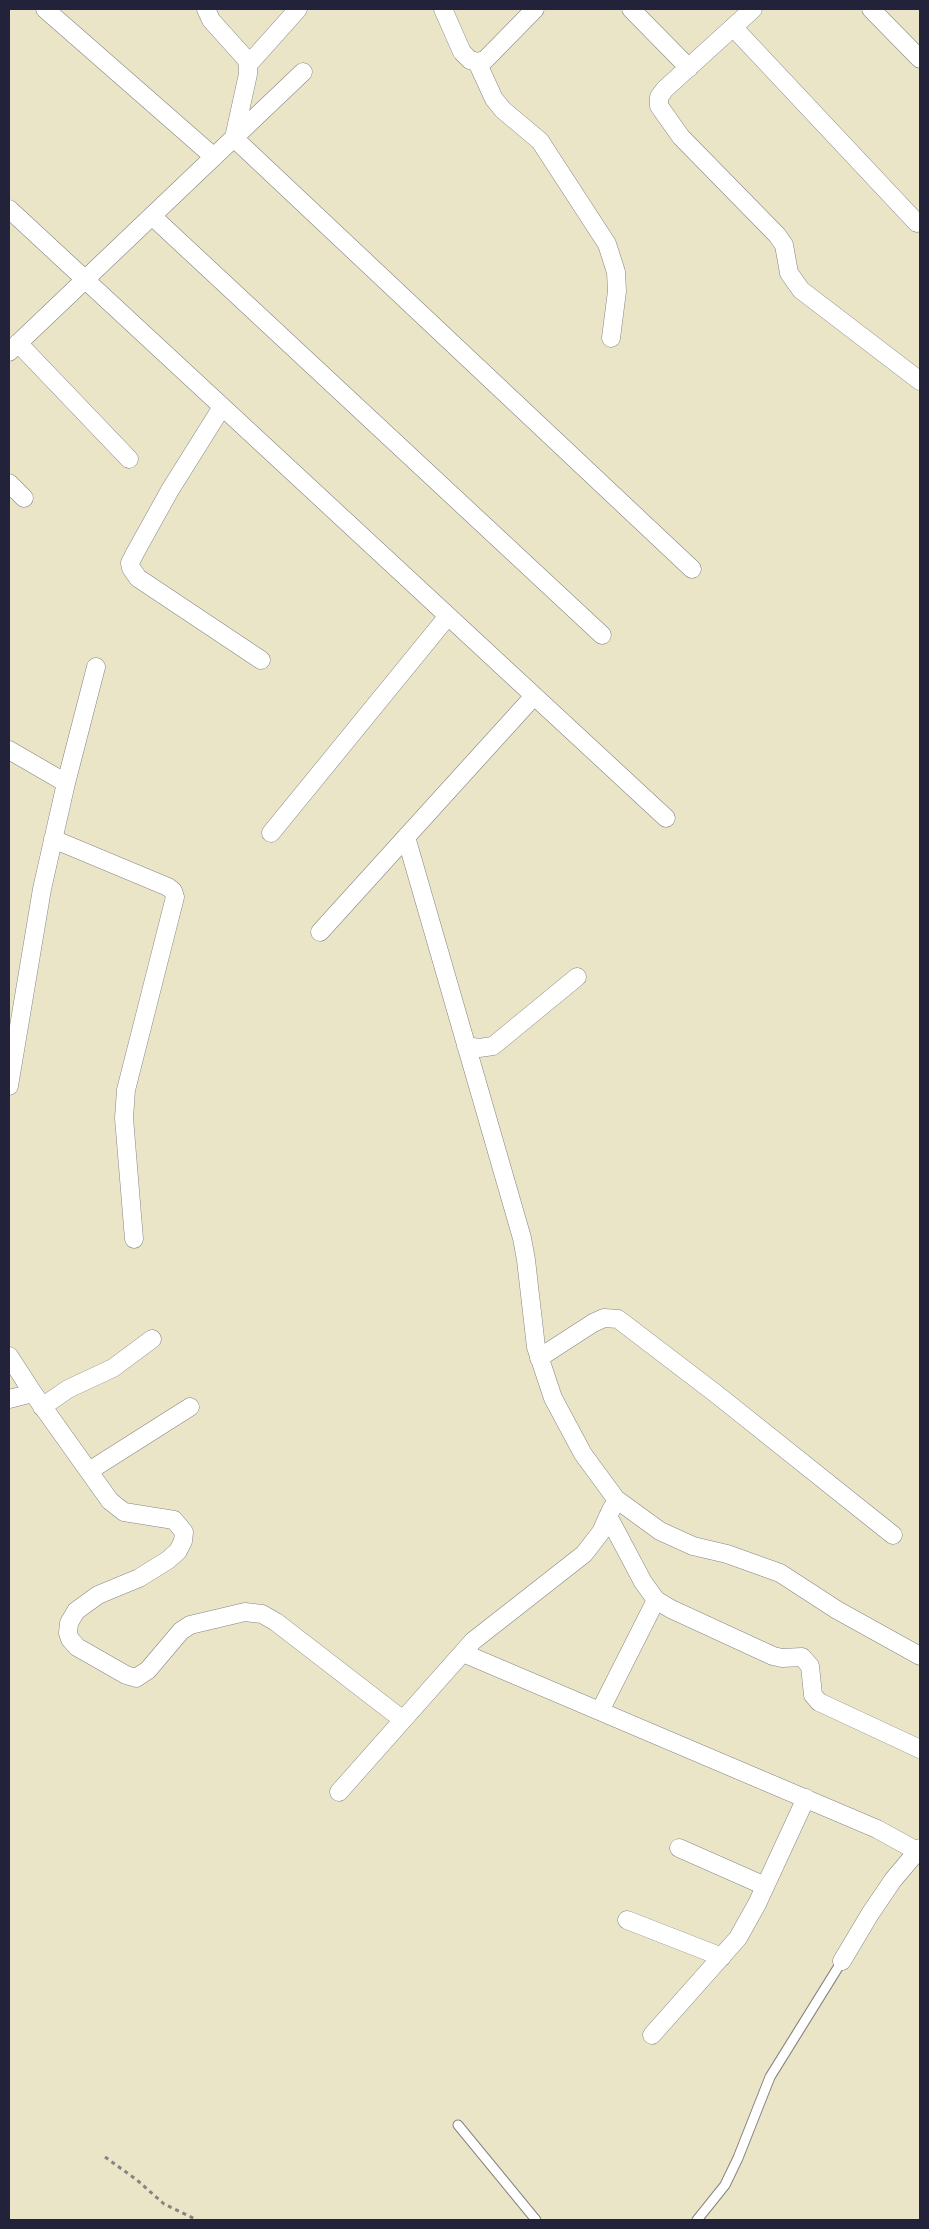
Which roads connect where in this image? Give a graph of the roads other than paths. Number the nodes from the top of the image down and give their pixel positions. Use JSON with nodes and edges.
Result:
{"nodes":[{"id":1,"x":45,"y":9,"type":"edge"},
{"id":2,"x":206,"y":9,"type":"edge"},
{"id":3,"x":298,"y":9,"type":"edge"},
{"id":4,"x":443,"y":9,"type":"edge"},
{"id":5,"x":535,"y":9,"type":"edge"},
{"id":6,"x":631,"y":9,"type":"edge"},
{"id":7,"x":753,"y":9,"type":"edge"},
{"id":8,"x":871,"y":9,"type":"edge"},
{"id":9,"x":733,"y":27,"type":"junction"},
{"id":10,"x":920,"y":59,"type":"edge"},
{"id":11,"x":477,"y":62,"type":"junction"},
{"id":12,"x":248,"y":65,"type":"junction"},
{"id":13,"x":689,"y":68,"type":"junction"},
{"id":14,"x":303,"y":72,"type":"dead end"},
{"id":15,"x":234,"y":138,"type":"junction"},
{"id":16,"x":214,"y":157,"type":"junction"},
{"id":17,"x":9,"y":208,"type":"edge"},
{"id":18,"x":152,"y":216,"type":"junction"},
{"id":19,"x":917,"y":223,"type":"dead end"},
{"id":20,"x":85,"y":281,"type":"junction"},
{"id":21,"x":611,"y":338,"type":"dead end"},
{"id":22,"x":13,"y":348,"type":"edge"},
{"id":23,"x":920,"y":381,"type":"edge"},
{"id":24,"x":222,"y":407,"type":"junction"},
{"id":25,"x":129,"y":458,"type":"dead end"},
{"id":26,"x":9,"y":483,"type":"edge"},
{"id":27,"x":24,"y":498,"type":"dead end"},
{"id":28,"x":692,"y":569,"type":"dead end"},
{"id":29,"x":448,"y":616,"type":"junction"},
{"id":30,"x":602,"y":635,"type":"dead end"},
{"id":31,"x":261,"y":660,"type":"dead end"},
{"id":32,"x":96,"y":667,"type":"dead end"},
{"id":33,"x":534,"y":696,"type":"junction"},
{"id":34,"x":9,"y":750,"type":"edge"},
{"id":35,"x":66,"y":783,"type":"junction"},
{"id":36,"x":666,"y":818,"type":"dead end"},
{"id":37,"x":271,"y":833,"type":"dead end"},
{"id":38,"x":406,"y":837,"type":"junction"},
{"id":39,"x":53,"y":839,"type":"junction"},
{"id":40,"x":320,"y":932,"type":"dead end"},
{"id":41,"x":577,"y":977,"type":"dead end"},
{"id":42,"x":466,"y":1046,"type":"junction"},
{"id":43,"x":9,"y":1086,"type":"edge"},
{"id":44,"x":134,"y":1239,"type":"dead end"},
{"id":45,"x":152,"y":1339,"type":"dead end"},
{"id":46,"x":9,"y":1356,"type":"edge"},
{"id":47,"x":539,"y":1358,"type":"junction"},
{"id":48,"x":9,"y":1399,"type":"edge"},
{"id":49,"x":37,"y":1400,"type":"junction"},
{"id":50,"x":190,"y":1407,"type":"dead end"},
{"id":51,"x":89,"y":1471,"type":"junction"},
{"id":52,"x":616,"y":1499,"type":"junction"},
{"id":53,"x":608,"y":1516,"type":"junction"},
{"id":54,"x":893,"y":1535,"type":"dead end"},
{"id":55,"x":656,"y":1600,"type":"junction"},
{"id":56,"x":463,"y":1652,"type":"junction"},
{"id":57,"x":920,"y":1656,"type":"edge"},
{"id":58,"x":600,"y":1710,"type":"junction"},
{"id":59,"x":403,"y":1720,"type":"junction"},
{"id":60,"x":920,"y":1749,"type":"edge"},
{"id":61,"x":339,"y":1792,"type":"dead end"},
{"id":62,"x":806,"y":1798,"type":"junction"},
{"id":63,"x":680,"y":1848,"type":"dead end"},
{"id":64,"x":919,"y":1850,"type":"edge"},
{"id":65,"x":765,"y":1886,"type":"junction"},
{"id":66,"x":626,"y":1920,"type":"dead end"},
{"id":67,"x":722,"y":1957,"type":"junction"},
{"id":68,"x":842,"y":1962,"type":"joint"},
{"id":69,"x":652,"y":2035,"type":"dead end"},
{"id":70,"x":458,"y":2125,"type":"dead end"},
{"id":71,"x":536,"y":2220,"type":"edge"},
{"id":72,"x":697,"y":2220,"type":"edge"}],
"edges":[{"from":1,"to":16,"type":"street"},
{"from":2,"to":12,"type":"street"},
{"from":3,"to":12,"type":"street"},
{"from":4,"to":11,"type":"street"},
{"from":5,"to":11,"type":"street"},
{"from":6,"to":13,"type":"street"},
{"from":7,"to":9,"type":"street"},
{"from":8,"to":10,"type":"street"},
{"from":9,"to":13,"type":"street"},
{"from":9,"to":19,"type":"street"},
{"from":11,"to":21,"type":"street"},
{"from":12,"to":15,"type":"street"},
{"from":13,"to":23,"type":"street"},
{"from":14,"to":15,"type":"street"},
{"from":15,"to":16,"type":"street"},
{"from":15,"to":28,"type":"street"},
{"from":16,"to":18,"type":"street"},
{"from":17,"to":20,"type":"street"},
{"from":18,"to":20,"type":"street"},
{"from":18,"to":30,"type":"street"},
{"from":20,"to":22,"type":"street"},
{"from":20,"to":24,"type":"street"},
{"from":22,"to":25,"type":"street"},
{"from":24,"to":29,"type":"street"},
{"from":24,"to":31,"type":"street"},
{"from":26,"to":27,"type":"street"},
{"from":29,"to":33,"type":"street"},
{"from":29,"to":37,"type":"street"},
{"from":32,"to":35,"type":"street"},
{"from":33,"to":36,"type":"street"},
{"from":33,"to":38,"type":"street"},
{"from":34,"to":35,"type":"street"},
{"from":35,"to":39,"type":"street"},
{"from":38,"to":40,"type":"street"},
{"from":38,"to":42,"type":"street"},
{"from":39,"to":43,"type":"street"},
{"from":39,"to":44,"type":"street"},
{"from":41,"to":42,"type":"street"},
{"from":42,"to":47,"type":"street"},
{"from":45,"to":49,"type":"street"},
{"from":46,"to":49,"type":"street"},
{"from":47,"to":52,"type":"street"},
{"from":47,"to":54,"type":"street"},
{"from":48,"to":49,"type":"street"},
{"from":49,"to":51,"type":"street"},
{"from":50,"to":51,"type":"street"},
{"from":51,"to":59,"type":"street"},
{"from":52,"to":53,"type":"street"},
{"from":52,"to":57,"type":"street"},
{"from":53,"to":55,"type":"street"},
{"from":53,"to":56,"type":"street"},
{"from":55,"to":58,"type":"street"},
{"from":55,"to":60,"type":"street"},
{"from":56,"to":58,"type":"street"},
{"from":56,"to":59,"type":"street"},
{"from":58,"to":62,"type":"street"},
{"from":59,"to":61,"type":"street"},
{"from":62,"to":64,"type":"street"},
{"from":62,"to":65,"type":"street"},
{"from":63,"to":65,"type":"street"},
{"from":64,"to":68,"type":"street"},
{"from":65,"to":67,"type":"street"},
{"from":66,"to":67,"type":"street"},
{"from":67,"to":69,"type":"street"},
{"from":68,"to":72,"type":"lane"},
{"from":70,"to":71,"type":"lane"}]}
